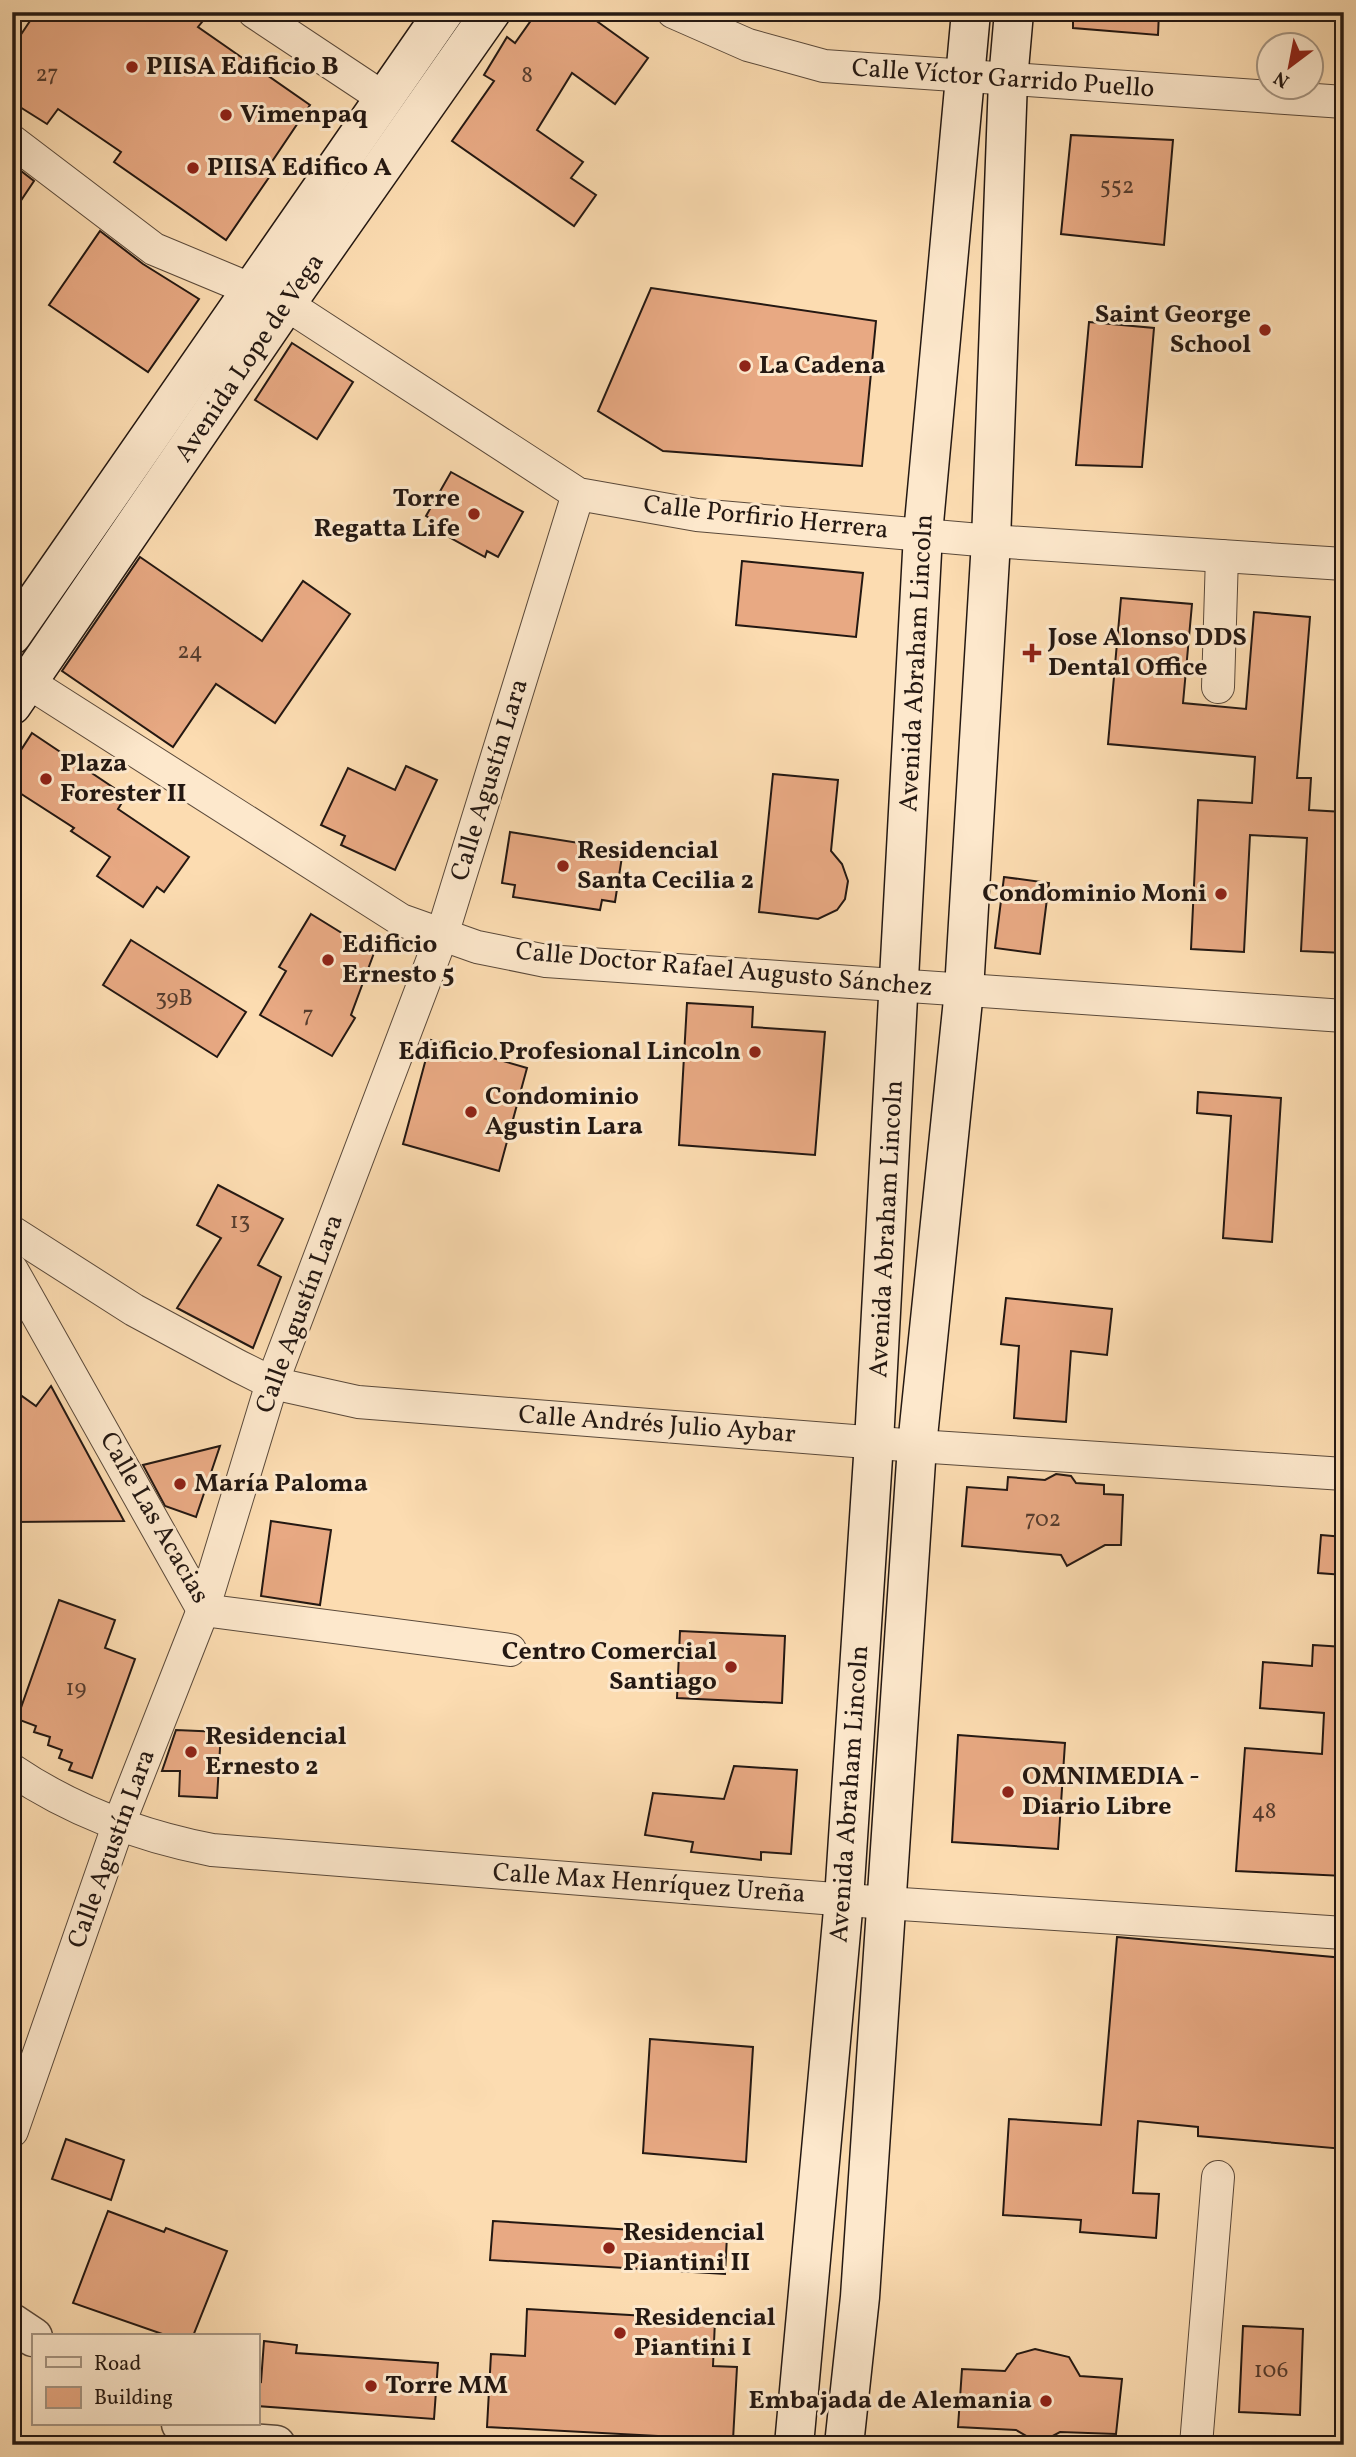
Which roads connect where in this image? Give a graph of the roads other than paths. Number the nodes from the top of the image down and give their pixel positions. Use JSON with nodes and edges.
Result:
{"nodes":[{"id":1,"x":254,"y":12,"type":"edge"},
{"id":2,"x":444,"y":12,"type":"edge"},
{"id":3,"x":491,"y":12,"type":"edge"},
{"id":4,"x":673,"y":12,"type":"edge"},
{"id":5,"x":971,"y":12,"type":"edge"},
{"id":6,"x":1014,"y":12,"type":"edge"},
{"id":7,"x":968,"y":76,"type":"junction"},
{"id":8,"x":1008,"y":80,"type":"junction"},
{"id":9,"x":382,"y":97,"type":"junction"},
{"id":10,"x":1344,"y":102,"type":"edge"},
{"id":11,"x":12,"y":141,"type":"edge"},
{"id":12,"x":270,"y":296,"type":"junction"},
{"id":13,"x":578,"y":494,"type":"junction"},
{"id":14,"x":923,"y":534,"type":"junction"},
{"id":15,"x":991,"y":541,"type":"junction"},
{"id":16,"x":1222,"y":556,"type":"junction"},
{"id":17,"x":1344,"y":564,"type":"edge"},
{"id":18,"x":12,"y":635,"type":"edge"},
{"id":19,"x":18,"y":687,"type":"edge"},
{"id":20,"x":1218,"y":687,"type":"dead end"},
{"id":21,"x":442,"y":934,"type":"junction"},
{"id":22,"x":901,"y":985,"type":"junction"},
{"id":23,"x":964,"y":990,"type":"junction"},
{"id":24,"x":1344,"y":1016,"type":"edge"},
{"id":25,"x":12,"y":1232,"type":"edge"},
{"id":26,"x":12,"y":1270,"type":"edge"},
{"id":27,"x":272,"y":1383,"type":"junction"},
{"id":28,"x":874,"y":1443,"type":"junction"},
{"id":29,"x":917,"y":1446,"type":"junction"},
{"id":30,"x":1344,"y":1474,"type":"edge"},
{"id":31,"x":203,"y":1610,"type":"junction"},
{"id":32,"x":510,"y":1650,"type":"dead end"},
{"id":33,"x":12,"y":1770,"type":"edge"},
{"id":34,"x":118,"y":1826,"type":"junction"},
{"id":35,"x":844,"y":1899,"type":"junction"},
{"id":36,"x":887,"y":1903,"type":"junction"},
{"id":37,"x":1344,"y":1933,"type":"edge"},
{"id":38,"x":12,"y":2131,"type":"edge"},
{"id":39,"x":1218,"y":2177,"type":"dead end"},
{"id":40,"x":12,"y":2323,"type":"edge"},
{"id":41,"x":32,"y":2336,"type":"edge"},
{"id":42,"x":188,"y":2426,"type":"edge"},
{"id":43,"x":276,"y":2445,"type":"edge"},
{"id":44,"x":794,"y":2445,"type":"edge"},
{"id":45,"x":844,"y":2445,"type":"edge"},
{"id":46,"x":1196,"y":2445,"type":"edge"}],
"edges":[{"from":1,"to":9,"type":"street"},
{"from":2,"to":9,"type":"main road","name":"Avenida Lope de Vega"},
{"from":3,"to":12,"type":"main road","name":"Avenida Lope de Vega"},
{"from":4,"to":7,"type":"street","name":"Calle Víctor Garrido Puello"},
{"from":5,"to":7,"type":"main road","name":"Avenida Abraham Lincoln"},
{"from":6,"to":8,"type":"main road","name":"Avenida Abraham Lincoln"},
{"from":7,"to":8,"type":"street","name":"Calle Víctor Garrido Puello"},
{"from":7,"to":14,"type":"main road","name":"Avenida Abraham Lincoln"},
{"from":8,"to":10,"type":"street","name":"Calle Víctor Garrido Puello"},
{"from":8,"to":15,"type":"main road","name":"Avenida Abraham Lincoln"},
{"from":9,"to":12,"type":"main road","name":"Avenida Lope de Vega"},
{"from":11,"to":12,"type":"street","name":"Calle Porfirio Herrera"},
{"from":12,"to":13,"type":"street","name":"Calle Porfirio Herrera"},
{"from":12,"to":18,"type":"main road","name":"Avenida Lope de Vega"},
{"from":12,"to":19,"type":"main road","name":"Avenida Lope de Vega"},
{"from":13,"to":14,"type":"street","name":"Calle Porfirio Herrera"},
{"from":13,"to":21,"type":"street","name":"Calle Agustín Lara"},
{"from":14,"to":15,"type":"street","name":"Calle Porfirio Herrera"},
{"from":14,"to":22,"type":"main road","name":"Avenida Abraham Lincoln"},
{"from":15,"to":16,"type":"street","name":"Calle Porfirio Herrera"},
{"from":15,"to":23,"type":"main road","name":"Avenida Abraham Lincoln"},
{"from":16,"to":17,"type":"street","name":"Calle Porfirio Herrera"},
{"from":16,"to":20,"type":"street"},
{"from":19,"to":21,"type":"street","name":"Calle Doctor Rafael Augusto Sánchez"},
{"from":21,"to":22,"type":"street","name":"Calle Doctor Rafael Augusto Sánchez"},
{"from":21,"to":27,"type":"street","name":"Calle Agustín Lara"},
{"from":22,"to":23,"type":"street","name":"Calle Doctor Rafael Augusto Sánchez"},
{"from":22,"to":28,"type":"main road","name":"Avenida Abraham Lincoln"},
{"from":23,"to":24,"type":"street","name":"Calle Doctor Rafael Augusto Sánchez"},
{"from":23,"to":29,"type":"main road","name":"Avenida Abraham Lincoln"},
{"from":25,"to":27,"type":"street","name":"Calle Andrés Julio Aybar"},
{"from":26,"to":31,"type":"street","name":"Calle Las Acacias"},
{"from":27,"to":28,"type":"street","name":"Calle Andrés Julio Aybar"},
{"from":27,"to":31,"type":"street","name":"Calle Agustín Lara"},
{"from":28,"to":29,"type":"street","name":"Calle Andrés Julio Aybar"},
{"from":28,"to":35,"type":"main road","name":"Avenida Abraham Lincoln"},
{"from":29,"to":30,"type":"street","name":"Calle Andrés Julio Aybar"},
{"from":29,"to":36,"type":"main road","name":"Avenida Abraham Lincoln"},
{"from":31,"to":32,"type":"street","name":"Calle Las Acacias"},
{"from":31,"to":34,"type":"street","name":"Calle Agustín Lara"},
{"from":33,"to":34,"type":"street","name":"Calle Max Henríquez Ureña"},
{"from":34,"to":35,"type":"street","name":"Calle Max Henríquez Ureña"},
{"from":34,"to":38,"type":"street","name":"Calle Agustín Lara"},
{"from":35,"to":36,"type":"street","name":"Calle Max Henríquez Ureña"},
{"from":35,"to":44,"type":"main road","name":"Avenida Abraham Lincoln"},
{"from":36,"to":37,"type":"street","name":"Calle Max Henríquez Ureña"},
{"from":36,"to":45,"type":"main road","name":"Avenida Abraham Lincoln"},
{"from":39,"to":46,"type":"street"},
{"from":40,"to":41,"type":"main road"},
{"from":42,"to":43,"type":"main road"}]}
